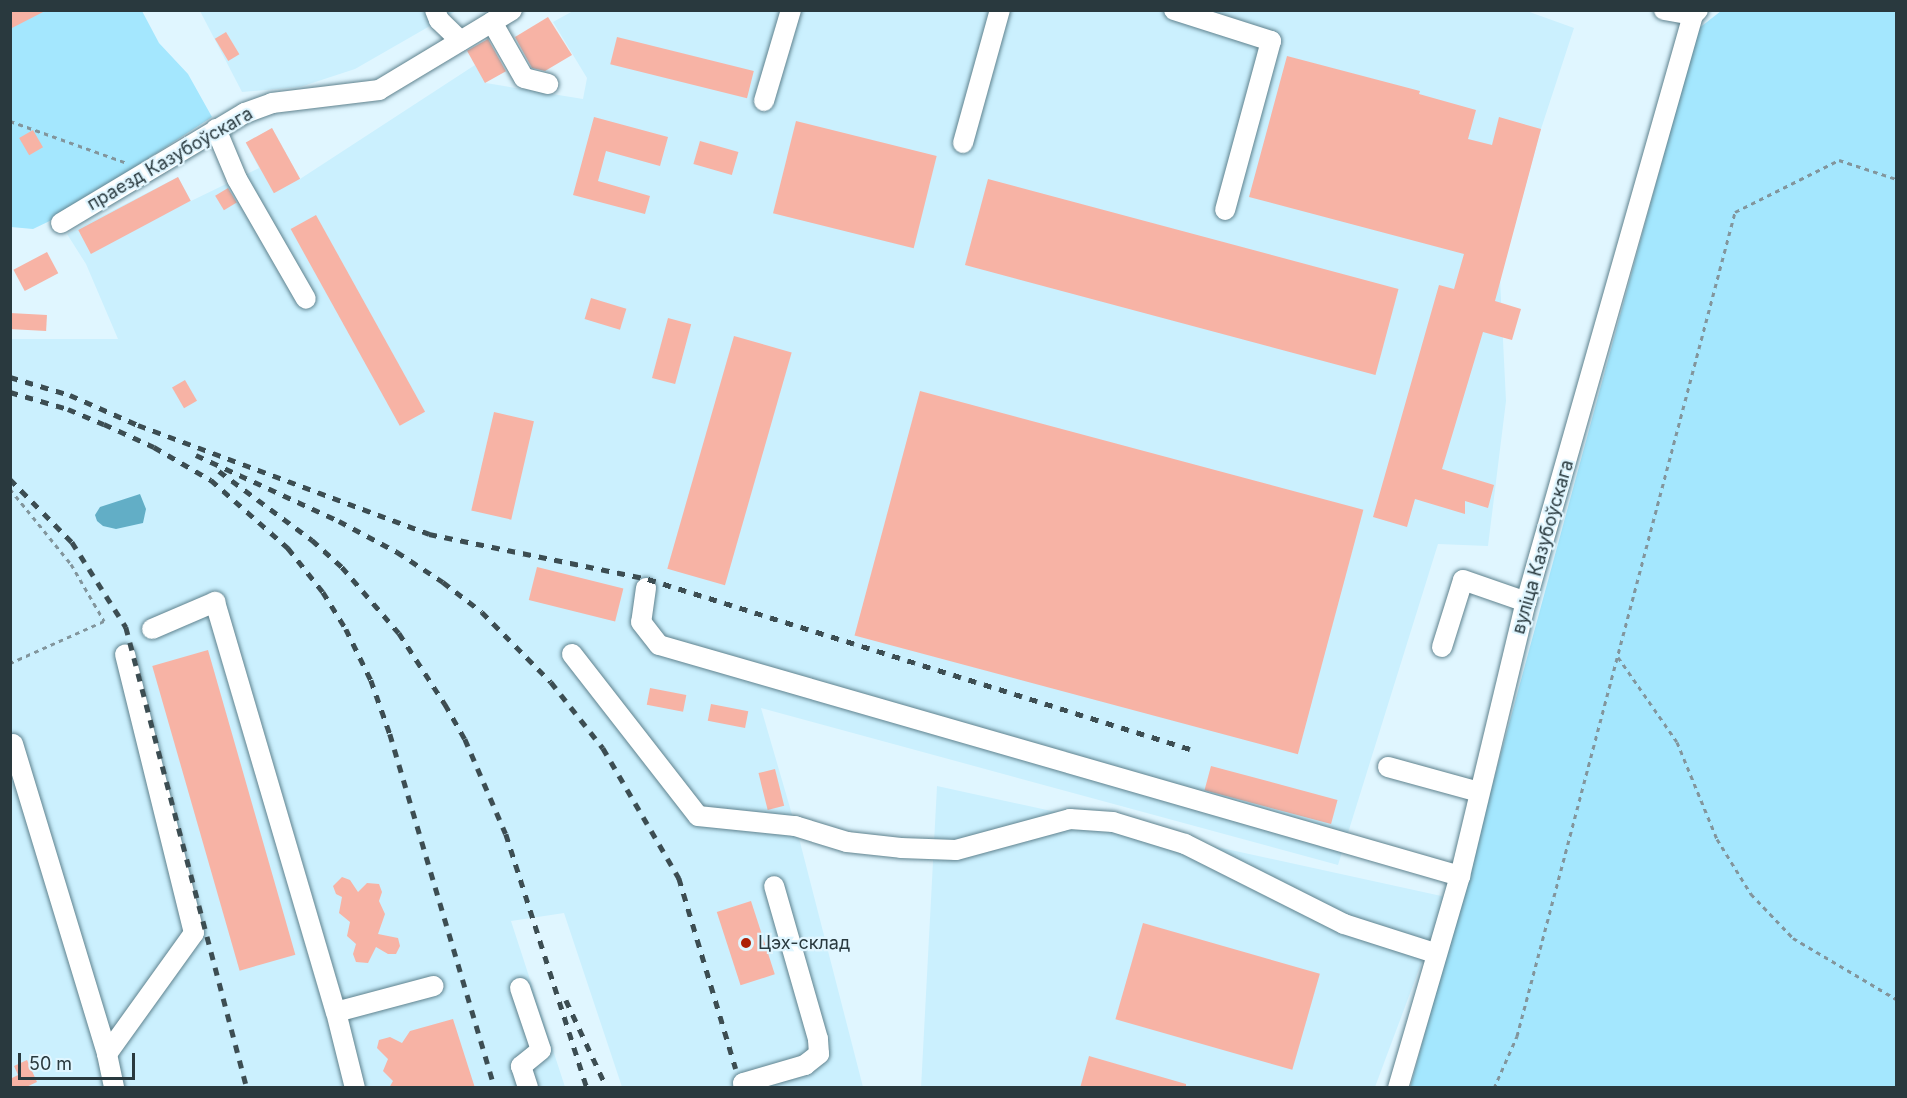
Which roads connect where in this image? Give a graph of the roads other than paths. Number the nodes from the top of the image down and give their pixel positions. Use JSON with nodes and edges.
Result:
{"nodes":[{"id":1,"x":435,"y":10,"type":"edge"},
{"id":2,"x":512,"y":10,"type":"edge"},
{"id":3,"x":791,"y":10,"type":"edge"},
{"id":4,"x":1000,"y":10,"type":"edge"},
{"id":5,"x":1174,"y":10,"type":"edge"},
{"id":6,"x":1664,"y":10,"type":"edge"},
{"id":7,"x":1696,"y":13,"type":"edge"},
{"id":8,"x":492,"y":22,"type":"junction"},
{"id":9,"x":461,"y":41,"type":"junction"},
{"id":10,"x":548,"y":84,"type":"dead end"},
{"id":11,"x":764,"y":101,"type":"dead end"},
{"id":12,"x":216,"y":129,"type":"junction"},
{"id":13,"x":963,"y":143,"type":"dead end"},
{"id":14,"x":1225,"y":210,"type":"dead end"},
{"id":15,"x":60,"y":223,"type":"dead end"},
{"id":16,"x":306,"y":298,"type":"dead end"},
{"id":17,"x":646,"y":588,"type":"dead end"},
{"id":18,"x":1526,"y":602,"type":"junction"},
{"id":19,"x":152,"y":628,"type":"dead end"},
{"id":20,"x":1442,"y":647,"type":"dead end"},
{"id":21,"x":125,"y":654,"type":"dead end"},
{"id":22,"x":572,"y":654,"type":"dead end"},
{"id":23,"x":13,"y":744,"type":"dead end"},
{"id":24,"x":1388,"y":767,"type":"dead end"},
{"id":25,"x":1479,"y":792,"type":"junction"},
{"id":26,"x":1460,"y":876,"type":"junction"},
{"id":27,"x":774,"y":886,"type":"dead end"},
{"id":28,"x":1436,"y":953,"type":"junction"},
{"id":29,"x":434,"y":986,"type":"dead end"},
{"id":30,"x":520,"y":988,"type":"dead end"},
{"id":31,"x":336,"y":1012,"type":"junction"},
{"id":32,"x":107,"y":1054,"type":"junction"},
{"id":33,"x":114,"y":1088,"type":"edge"},
{"id":34,"x":355,"y":1088,"type":"edge"},
{"id":35,"x":528,"y":1088,"type":"edge"},
{"id":36,"x":745,"y":1088,"type":"edge"},
{"id":37,"x":1398,"y":1088,"type":"edge"}],
"edges":[{"from":1,"to":9,"type":"street"},
{"from":2,"to":8,"type":"street","name":"праезд Казубоўскага"},
{"from":3,"to":11,"type":"street"},
{"from":4,"to":13,"type":"street"},
{"from":5,"to":14,"type":"street"},
{"from":6,"to":7,"type":"street"},
{"from":7,"to":18,"type":"street","name":"вуліца Казубоўскага"},
{"from":8,"to":9,"type":"street","name":"праезд Казубоўскага"},
{"from":8,"to":10,"type":"street"},
{"from":9,"to":12,"type":"street","name":"праезд Казубоўскага"},
{"from":12,"to":15,"type":"street","name":"праезд Казубоўскага"},
{"from":12,"to":16,"type":"street"},
{"from":17,"to":26,"type":"street"},
{"from":18,"to":20,"type":"street"},
{"from":18,"to":25,"type":"street","name":"вуліца Казубоўскага"},
{"from":19,"to":31,"type":"street"},
{"from":21,"to":32,"type":"street"},
{"from":22,"to":28,"type":"street"},
{"from":23,"to":32,"type":"street"},
{"from":24,"to":25,"type":"street"},
{"from":25,"to":26,"type":"street","name":"вуліца Казубоўскага"},
{"from":26,"to":28,"type":"street","name":"вуліца Казубоўскага"},
{"from":27,"to":36,"type":"street"},
{"from":28,"to":37,"type":"street","name":"вуліца Казубоўскага"},
{"from":29,"to":31,"type":"street"},
{"from":30,"to":35,"type":"street"},
{"from":31,"to":34,"type":"street"},
{"from":32,"to":33,"type":"street"}]}
